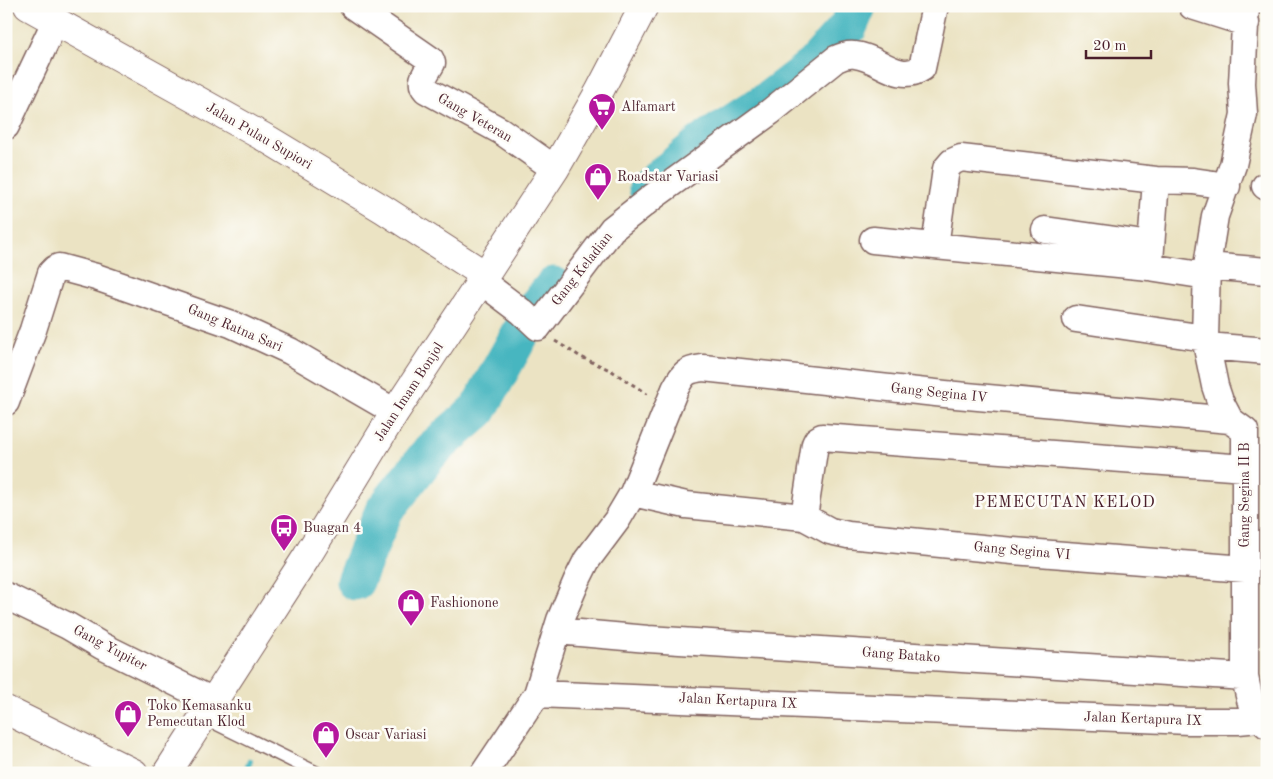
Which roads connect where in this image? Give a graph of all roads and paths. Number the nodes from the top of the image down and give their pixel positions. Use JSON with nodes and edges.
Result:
{"nodes":[{"id":1,"x":28,"y":6,"type":"edge"},
{"id":2,"x":352,"y":6,"type":"edge"},
{"id":3,"x":644,"y":6,"type":"edge"},
{"id":4,"x":935,"y":6,"type":"edge"},
{"id":5,"x":1192,"y":6,"type":"edge"},
{"id":6,"x":1251,"y":12,"type":"edge"},
{"id":7,"x":55,"y":22,"type":"junction"},
{"id":8,"x":6,"y":126,"type":"edge"},
{"id":9,"x":555,"y":168,"type":"junction"},
{"id":10,"x":1156,"y":180,"type":"junction"},
{"id":11,"x":1227,"y":186,"type":"junction"},
{"id":12,"x":1045,"y":230,"type":"dead end"},
{"id":13,"x":873,"y":240,"type":"dead end"},
{"id":14,"x":935,"y":246,"type":"junction"},
{"id":15,"x":1150,"y":256,"type":"junction"},
{"id":16,"x":1207,"y":271,"type":"junction"},
{"id":17,"x":1267,"y":271,"type":"edge"},
{"id":18,"x":483,"y":278,"type":"junction"},
{"id":19,"x":1076,"y":320,"type":"dead end"},
{"id":20,"x":531,"y":321,"type":"junction"},
{"id":21,"x":1206,"y":342,"type":"junction"},
{"id":22,"x":1267,"y":352,"type":"edge"},
{"id":23,"x":6,"y":402,"type":"edge"},
{"id":24,"x":668,"y":405,"type":"junction"},
{"id":25,"x":395,"y":412,"type":"junction"},
{"id":26,"x":1247,"y":428,"type":"edge"},
{"id":27,"x":1244,"y":468,"type":"junction"},
{"id":28,"x":633,"y":493,"type":"junction"},
{"id":29,"x":804,"y":517,"type":"junction"},
{"id":30,"x":1245,"y":569,"type":"junction"},
{"id":31,"x":6,"y":596,"type":"edge"},
{"id":32,"x":1256,"y":597,"type":"edge"},
{"id":33,"x":557,"y":631,"type":"junction"},
{"id":34,"x":1245,"y":677,"type":"junction"},
{"id":35,"x":537,"y":694,"type":"junction"},
{"id":36,"x":208,"y":709,"type":"junction"},
{"id":37,"x":6,"y":710,"type":"edge"},
{"id":38,"x":1262,"y":722,"type":"edge"},
{"id":39,"x":134,"y":773,"type":"edge"},
{"id":40,"x":167,"y":773,"type":"edge"},
{"id":41,"x":317,"y":773,"type":"edge"},
{"id":42,"x":484,"y":773,"type":"edge"}],
"edges":[{"from":1,"to":7,"type":"main road","name":"Jalan Pulau Supiori"},
{"from":2,"to":9,"type":"street","name":"Gang Veteran"},
{"from":3,"to":9,"type":"main road","name":"Jalan Imam Bonjol"},
{"from":4,"to":20,"type":"street","name":"Gang Keladian"},
{"from":5,"to":6,"type":"street"},
{"from":6,"to":11,"type":"street","name":"Gang Segina II B"},
{"from":7,"to":8,"type":"street"},
{"from":7,"to":18,"type":"main road","name":"Jalan Pulau Supiori"},
{"from":9,"to":18,"type":"main road","name":"Jalan Imam Bonjol"},
{"from":10,"to":11,"type":"street"},
{"from":10,"to":14,"type":"street"},
{"from":10,"to":15,"type":"street"},
{"from":11,"to":16,"type":"street","name":"Gang Segina II B"},
{"from":12,"to":15,"type":"street"},
{"from":13,"to":14,"type":"street"},
{"from":14,"to":15,"type":"street"},
{"from":15,"to":16,"type":"street"},
{"from":16,"to":17,"type":"street"},
{"from":16,"to":21,"type":"street","name":"Gang Segina II B"},
{"from":18,"to":20,"type":"street"},
{"from":18,"to":25,"type":"main road","name":"Jalan Imam Bonjol"},
{"from":19,"to":21,"type":"street"},
{"from":20,"to":24,"type":"path"},
{"from":21,"to":22,"type":"street"},
{"from":21,"to":26,"type":"street","name":"Gang Segina II B"},
{"from":23,"to":25,"type":"street","name":"Gang Ratna Sari"},
{"from":24,"to":26,"type":"street","name":"Gang Segina IV"},
{"from":24,"to":28,"type":"street"},
{"from":25,"to":36,"type":"main road","name":"Jalan Imam Bonjol"},
{"from":26,"to":27,"type":"street","name":"Gang Segina II B"},
{"from":27,"to":29,"type":"street"},
{"from":27,"to":30,"type":"street","name":"Gang Segina II B"},
{"from":28,"to":29,"type":"street"},
{"from":28,"to":33,"type":"street"},
{"from":29,"to":30,"type":"street","name":"Gang Segina VI"},
{"from":30,"to":32,"type":"street","name":"Gang Segina II B"},
{"from":31,"to":36,"type":"street","name":"Gang Yupiter"},
{"from":32,"to":34,"type":"street","name":"Gang Segina II B"},
{"from":33,"to":34,"type":"street","name":"Gang Batako"},
{"from":33,"to":35,"type":"street"},
{"from":34,"to":38,"type":"street","name":"Gang Segina II B"},
{"from":35,"to":38,"type":"street","name":"Jalan Kertapura IX"},
{"from":35,"to":42,"type":"street"},
{"from":36,"to":40,"type":"main road","name":"Jalan Imam Bonjol"},
{"from":36,"to":41,"type":"lane"},
{"from":37,"to":39,"type":"main road"}]}
